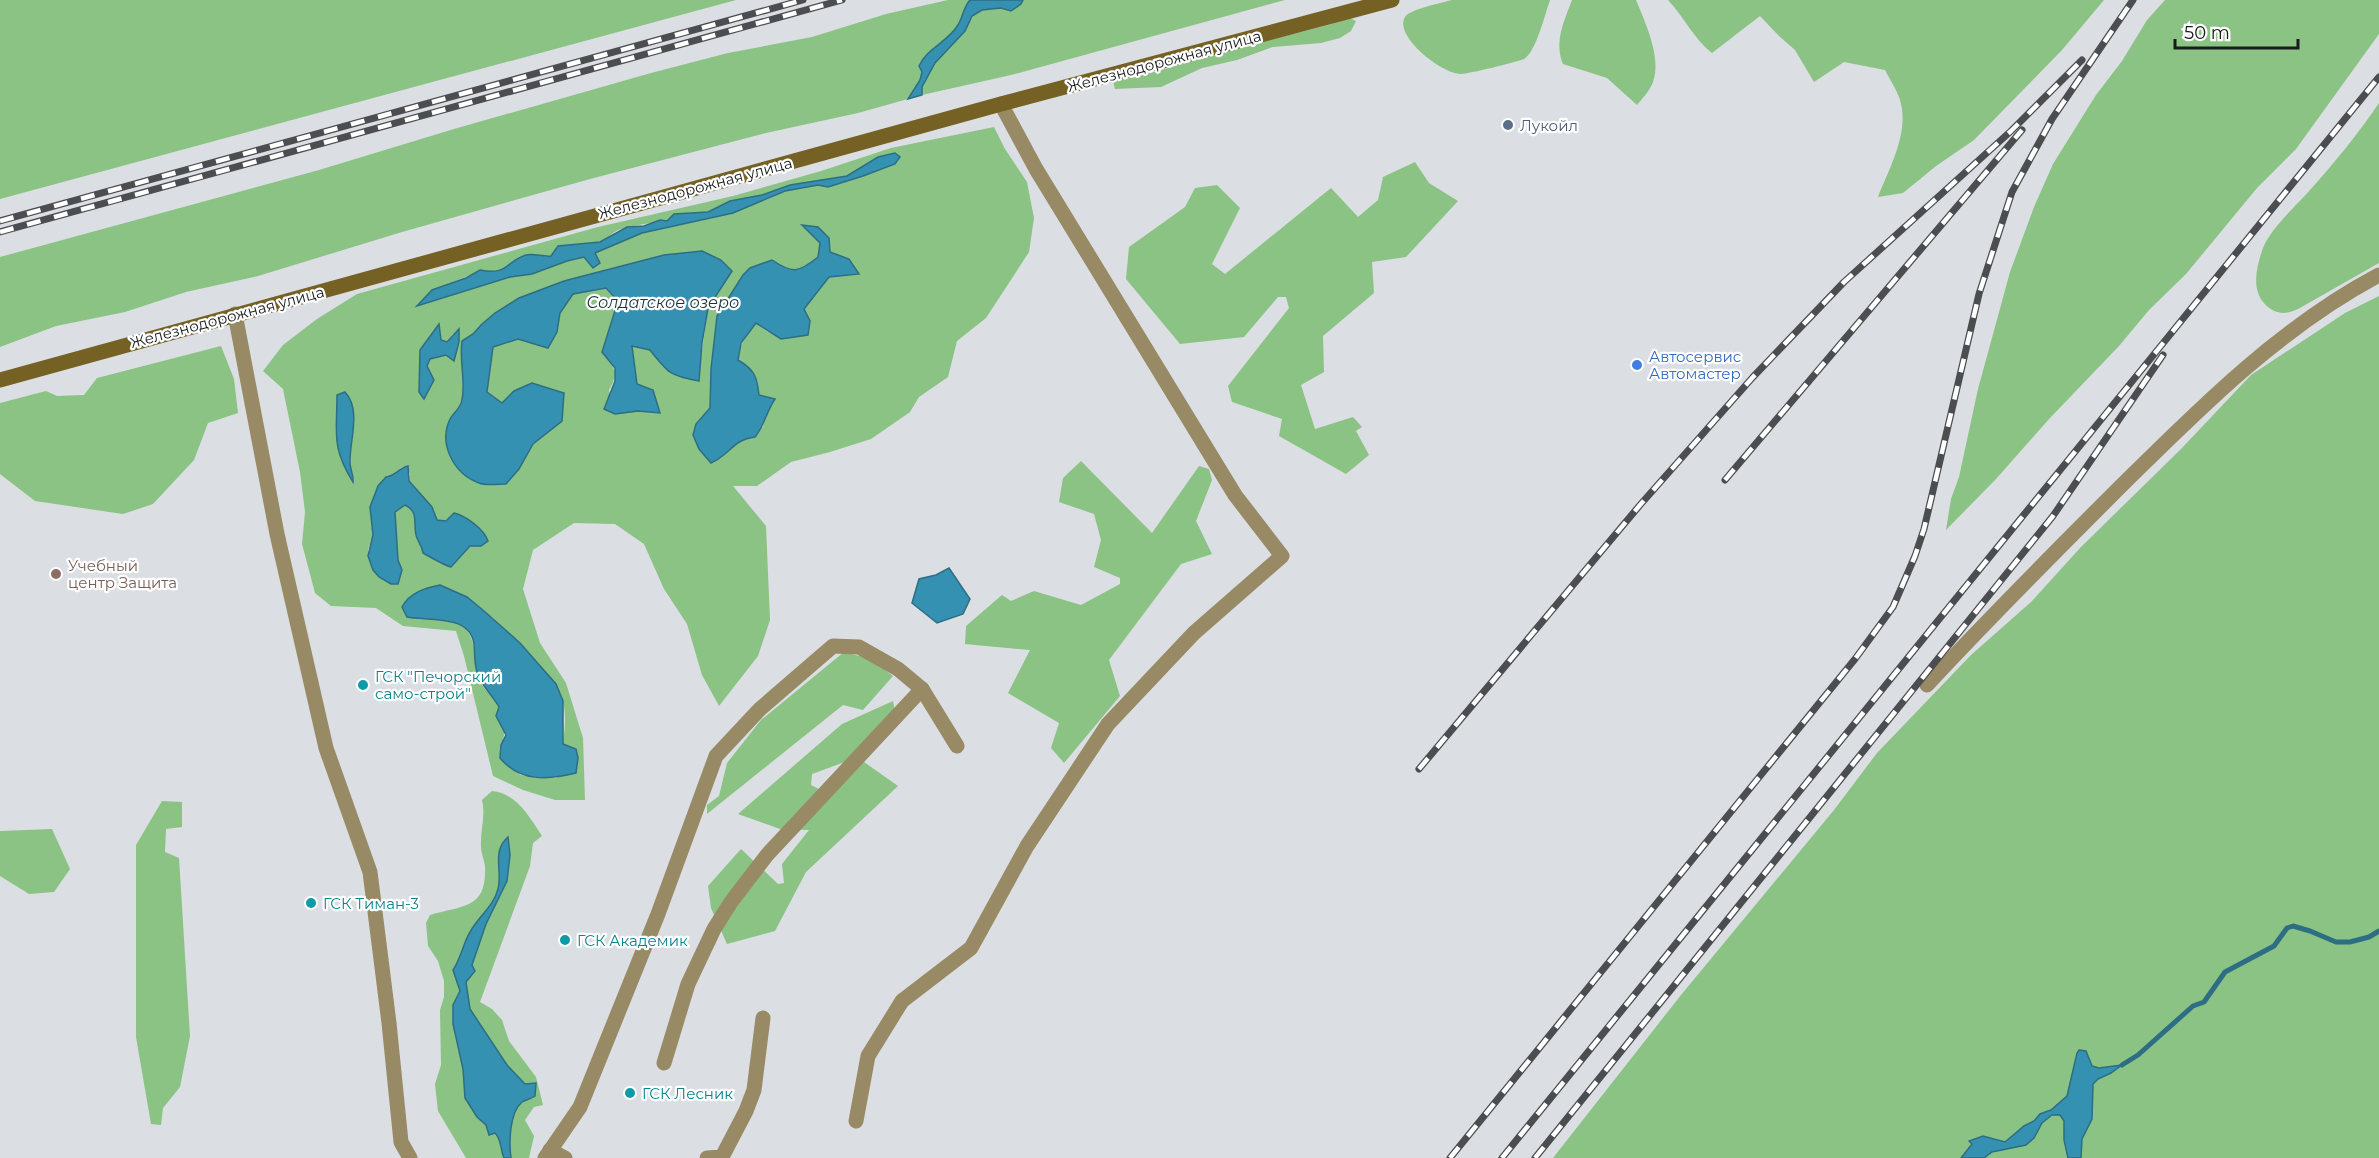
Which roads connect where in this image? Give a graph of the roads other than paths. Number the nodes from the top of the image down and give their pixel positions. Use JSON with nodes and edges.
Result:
{"nodes":[{"id":1,"x":1392,"y":0,"type":"edge"},
{"id":2,"x":1001,"y":104,"type":"junction"},
{"id":3,"x":2379,"y":275,"type":"edge"},
{"id":4,"x":235,"y":314,"type":"junction"},
{"id":5,"x":0,"y":380,"type":"edge"},
{"id":6,"x":1927,"y":685,"type":"dead end"},
{"id":7,"x":922,"y":689,"type":"junction"},
{"id":8,"x":957,"y":746,"type":"dead end"},
{"id":9,"x":763,"y":1018,"type":"dead end"},
{"id":10,"x":664,"y":1064,"type":"dead end"},
{"id":11,"x":856,"y":1121,"type":"dead end"},
{"id":12,"x":547,"y":1154,"type":"edge"},
{"id":13,"x":410,"y":1158,"type":"edge"},
{"id":14,"x":566,"y":1158,"type":"edge"},
{"id":15,"x":707,"y":1158,"type":"edge"}],
"edges":[{"from":1,"to":2,"type":"main road","name":"Железнодорожная улица"},
{"from":2,"to":4,"type":"main road","name":"Железнодорожная улица"},
{"from":2,"to":11,"type":"street"},
{"from":3,"to":6,"type":"street"},
{"from":4,"to":5,"type":"main road","name":"Железнодорожная улица"},
{"from":4,"to":13,"type":"street"},
{"from":7,"to":8,"type":"street"},
{"from":7,"to":10,"type":"street"},
{"from":7,"to":12,"type":"street"},
{"from":9,"to":15,"type":"street"},
{"from":12,"to":14,"type":"street"}]}
